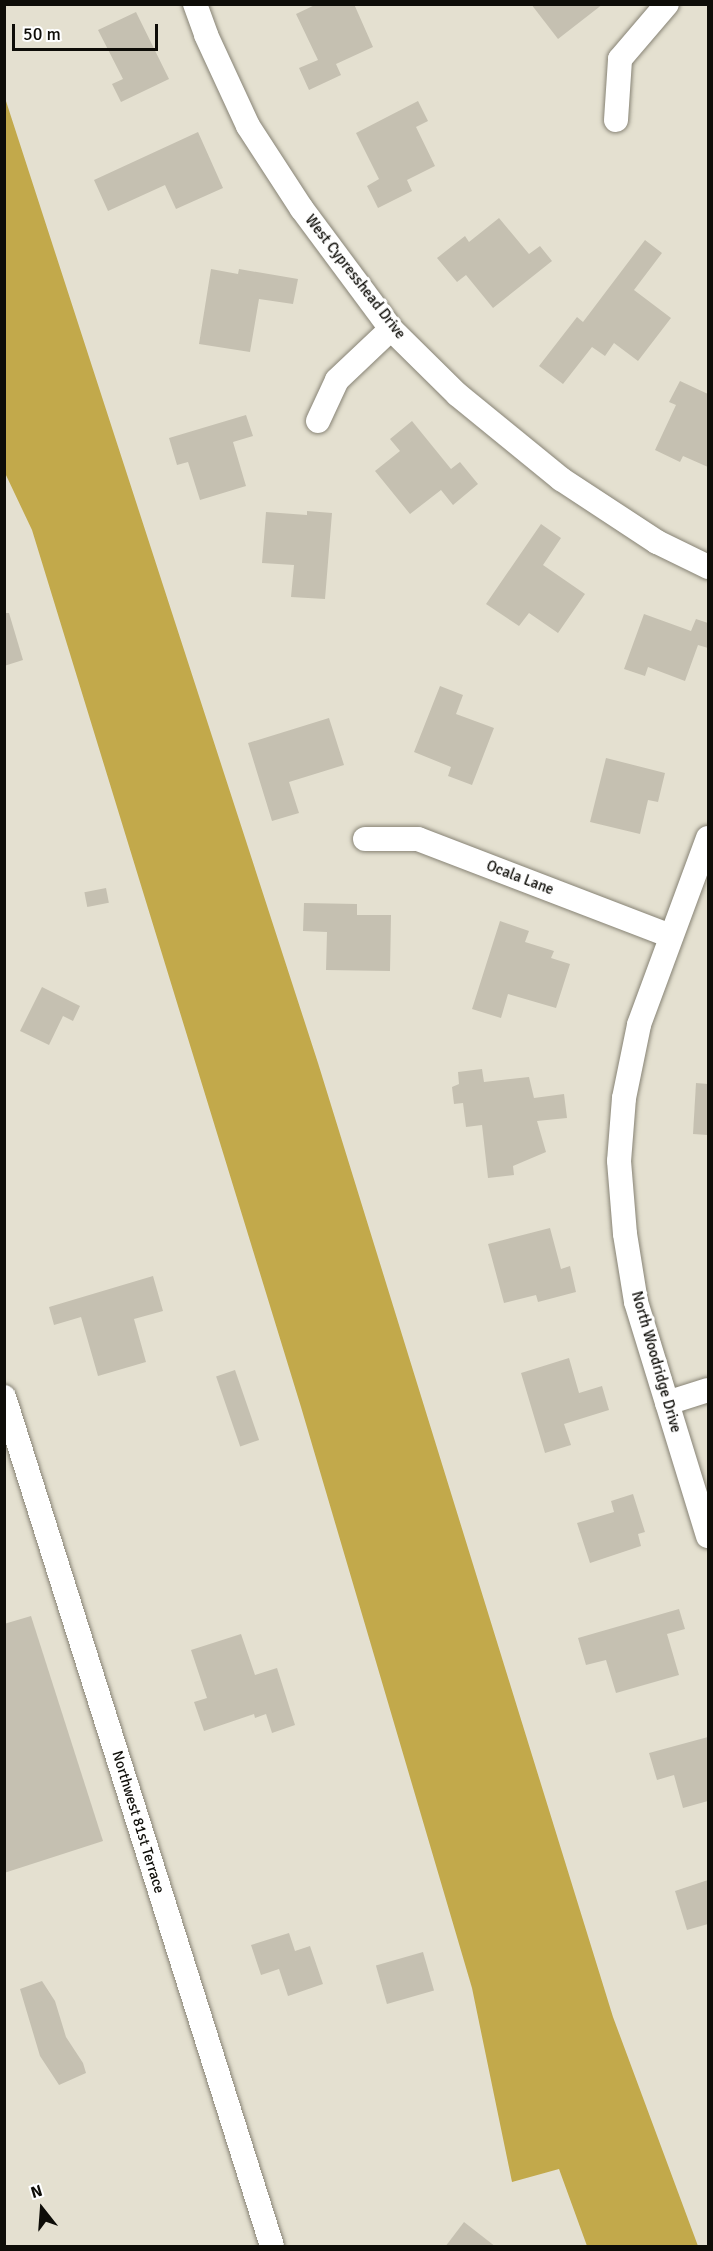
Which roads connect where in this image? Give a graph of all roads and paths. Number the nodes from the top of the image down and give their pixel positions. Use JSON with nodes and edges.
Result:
{"nodes":[{"id":1,"x":195,"y":4,"type":"edge"},
{"id":2,"x":667,"y":4,"type":"edge"},
{"id":3,"x":616,"y":120,"type":"dead end"},
{"id":4,"x":391,"y":329,"type":"junction"},
{"id":5,"x":318,"y":421,"type":"dead end"},
{"id":6,"x":708,"y":567,"type":"edge"},
{"id":7,"x":708,"y":838,"type":"edge"},
{"id":8,"x":365,"y":839,"type":"dead end"},
{"id":9,"x":671,"y":936,"type":"junction"},
{"id":10,"x":708,"y":1390,"type":"edge"},
{"id":11,"x":4,"y":1397,"type":"edge"},
{"id":12,"x":667,"y":1403,"type":"junction"},
{"id":13,"x":708,"y":1536,"type":"edge"},
{"id":14,"x":272,"y":2247,"type":"edge"}],
"edges":[{"from":1,"to":4,"type":"street","name":"West Cypresshead Drive"},
{"from":2,"to":3,"type":"street"},
{"from":4,"to":5,"type":"street"},
{"from":4,"to":6,"type":"street","name":"West Cypresshead Drive"},
{"from":7,"to":9,"type":"street","name":"North Woodridge Drive"},
{"from":8,"to":9,"type":"street","name":"Ocala Lane"},
{"from":9,"to":12,"type":"street","name":"North Woodridge Drive"},
{"from":10,"to":12,"type":"street"},
{"from":11,"to":14,"type":"street","name":"Northwest 81st Terrace"},
{"from":12,"to":13,"type":"street","name":"North Woodridge Drive"}]}
